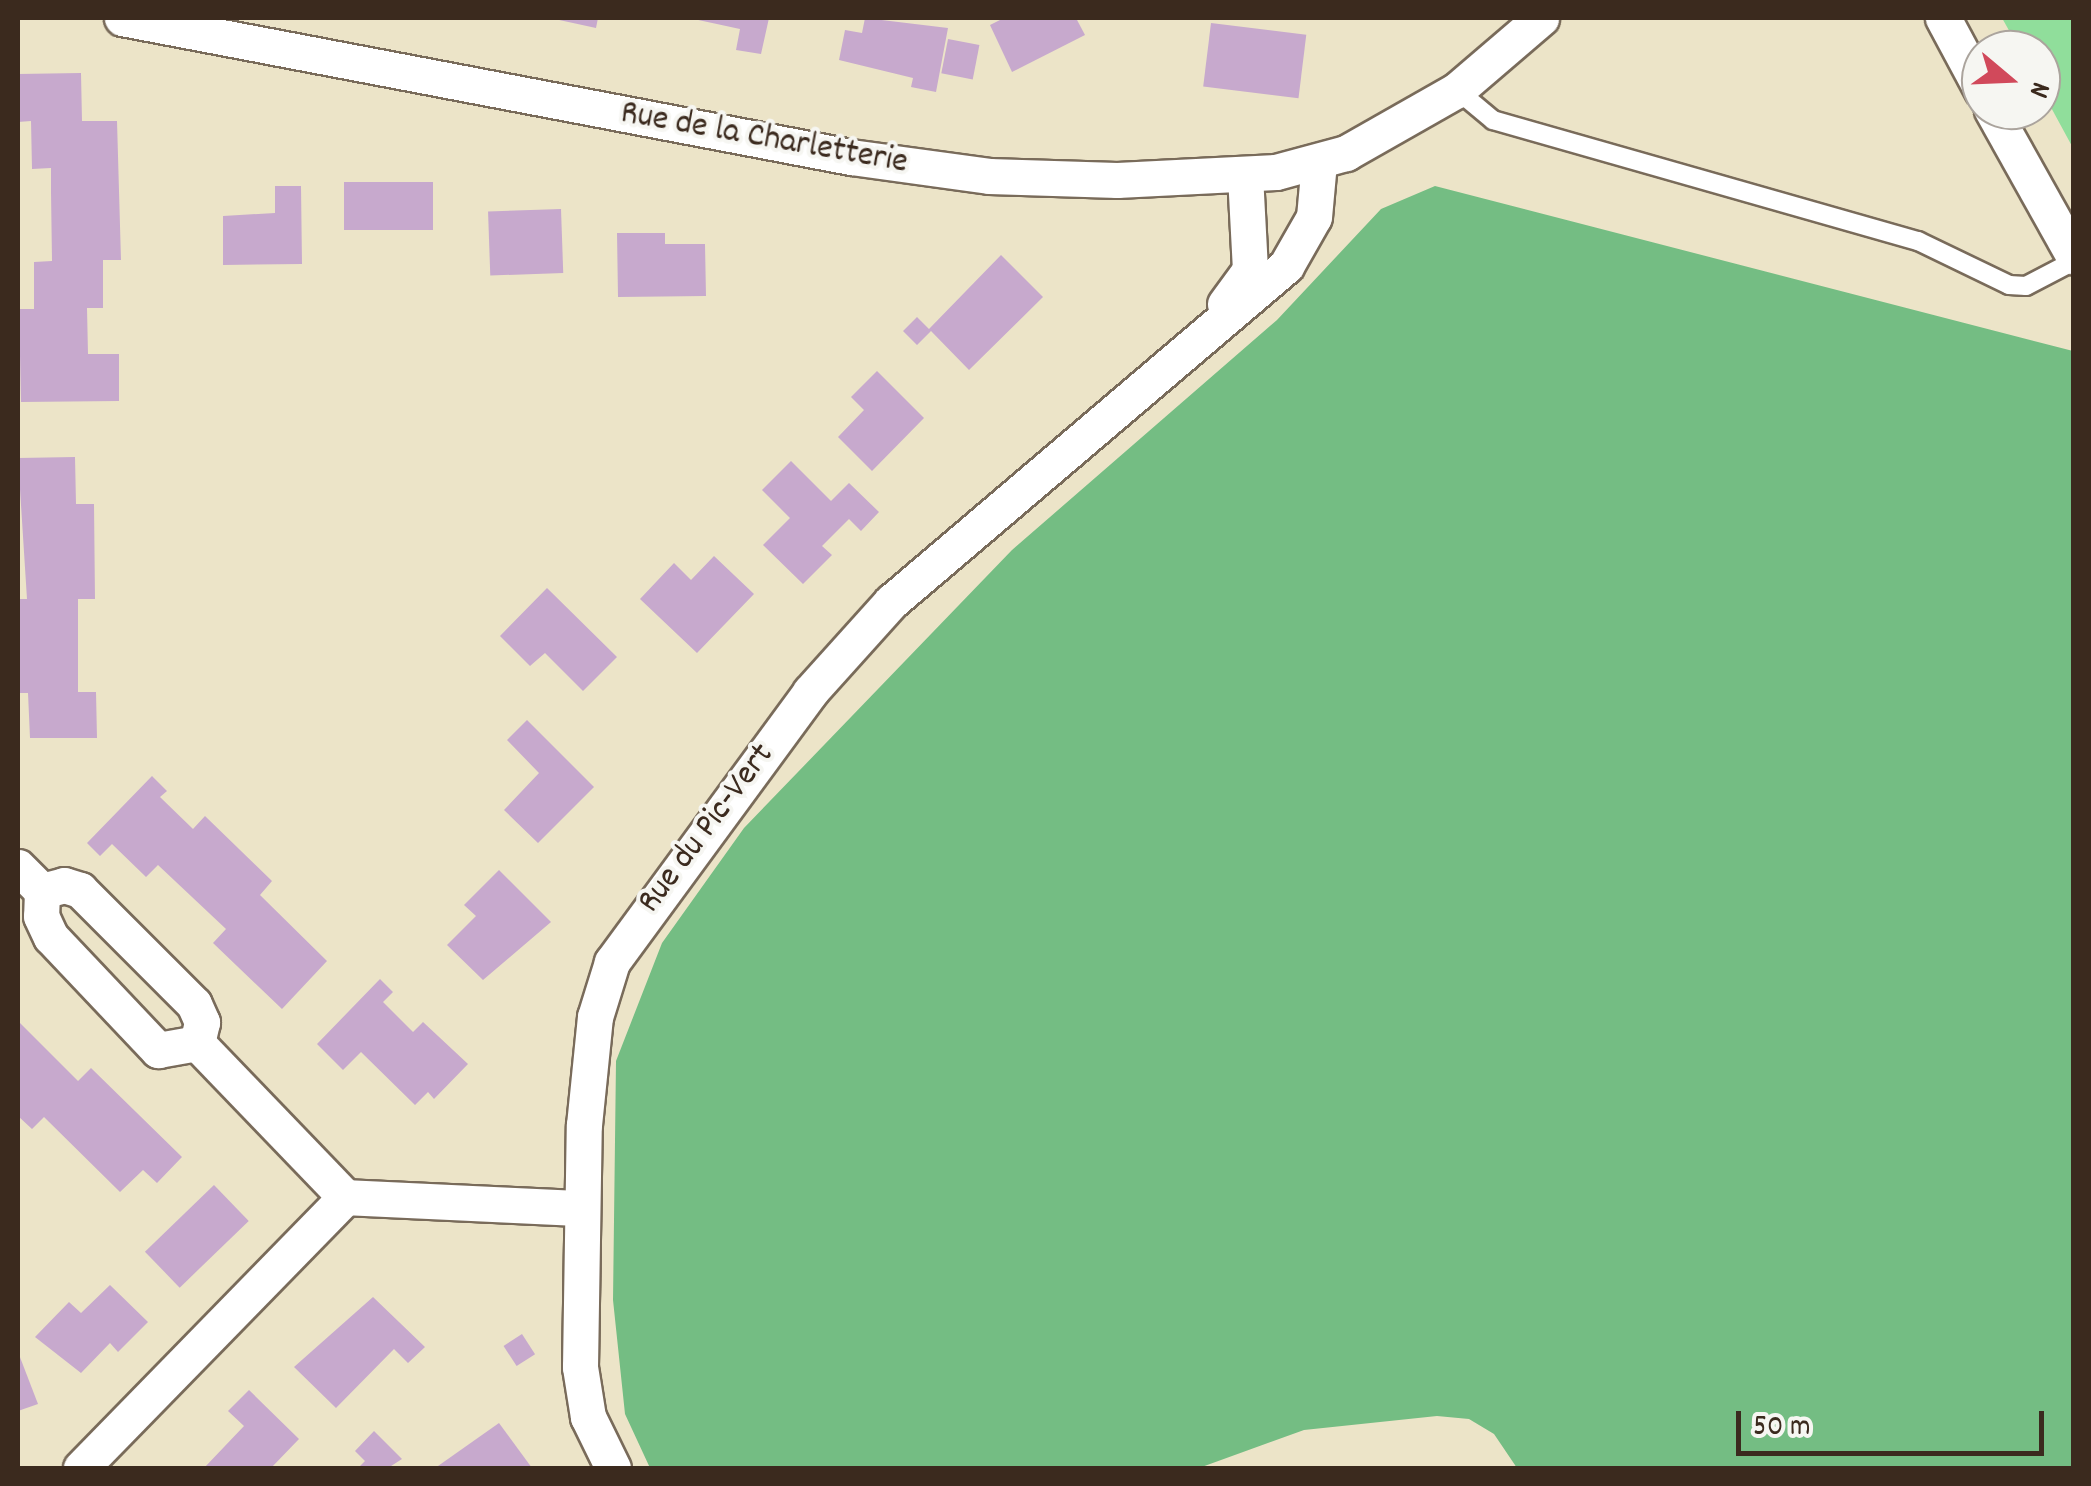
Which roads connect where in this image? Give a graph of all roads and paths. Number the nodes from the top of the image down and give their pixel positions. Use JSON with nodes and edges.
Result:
{"nodes":[{"id":1,"x":122,"y":18,"type":"edge"},
{"id":2,"x":1541,"y":18,"type":"edge"},
{"id":3,"x":1944,"y":18,"type":"edge"},
{"id":4,"x":1961,"y":51,"type":"edge"},
{"id":5,"x":1457,"y":90,"type":"junction"},
{"id":6,"x":2003,"y":130,"type":"edge"},
{"id":7,"x":1318,"y":162,"type":"junction"},
{"id":8,"x":1245,"y":174,"type":"junction"},
{"id":9,"x":2074,"y":259,"type":"edge"},
{"id":10,"x":1185,"y":348,"type":"junction"},
{"id":11,"x":30,"y":879,"type":"edge"},
{"id":12,"x":197,"y":1043,"type":"junction"},
{"id":13,"x":345,"y":1197,"type":"junction"},
{"id":14,"x":582,"y":1208,"type":"junction"},
{"id":15,"x":95,"y":1464,"type":"edge"},
{"id":16,"x":613,"y":1468,"type":"edge"}],
"edges":[{"from":1,"to":8,"type":"street","name":"Rue de la Charletterie"},
{"from":2,"to":5,"type":"street","name":"Rue de la Charletterie"},
{"from":3,"to":4,"type":"street"},
{"from":5,"to":7,"type":"street","name":"Rue de la Charletterie"},
{"from":5,"to":9,"type":"lane"},
{"from":6,"to":9,"type":"street"},
{"from":7,"to":8,"type":"street","name":"Rue de la Charletterie"},
{"from":7,"to":10,"type":"street","name":"Rue du Pic-Vert"},
{"from":8,"to":10,"type":"street","name":"Rue du Pic-Vert"},
{"from":10,"to":14,"type":"street","name":"Rue du Pic-Vert"},
{"from":11,"to":12,"type":"street"},
{"from":11,"to":12,"type":"street"},
{"from":12,"to":13,"type":"street"},
{"from":13,"to":14,"type":"street"},
{"from":13,"to":15,"type":"street"},
{"from":14,"to":16,"type":"street","name":"Rue du Pic-Vert"}]}
